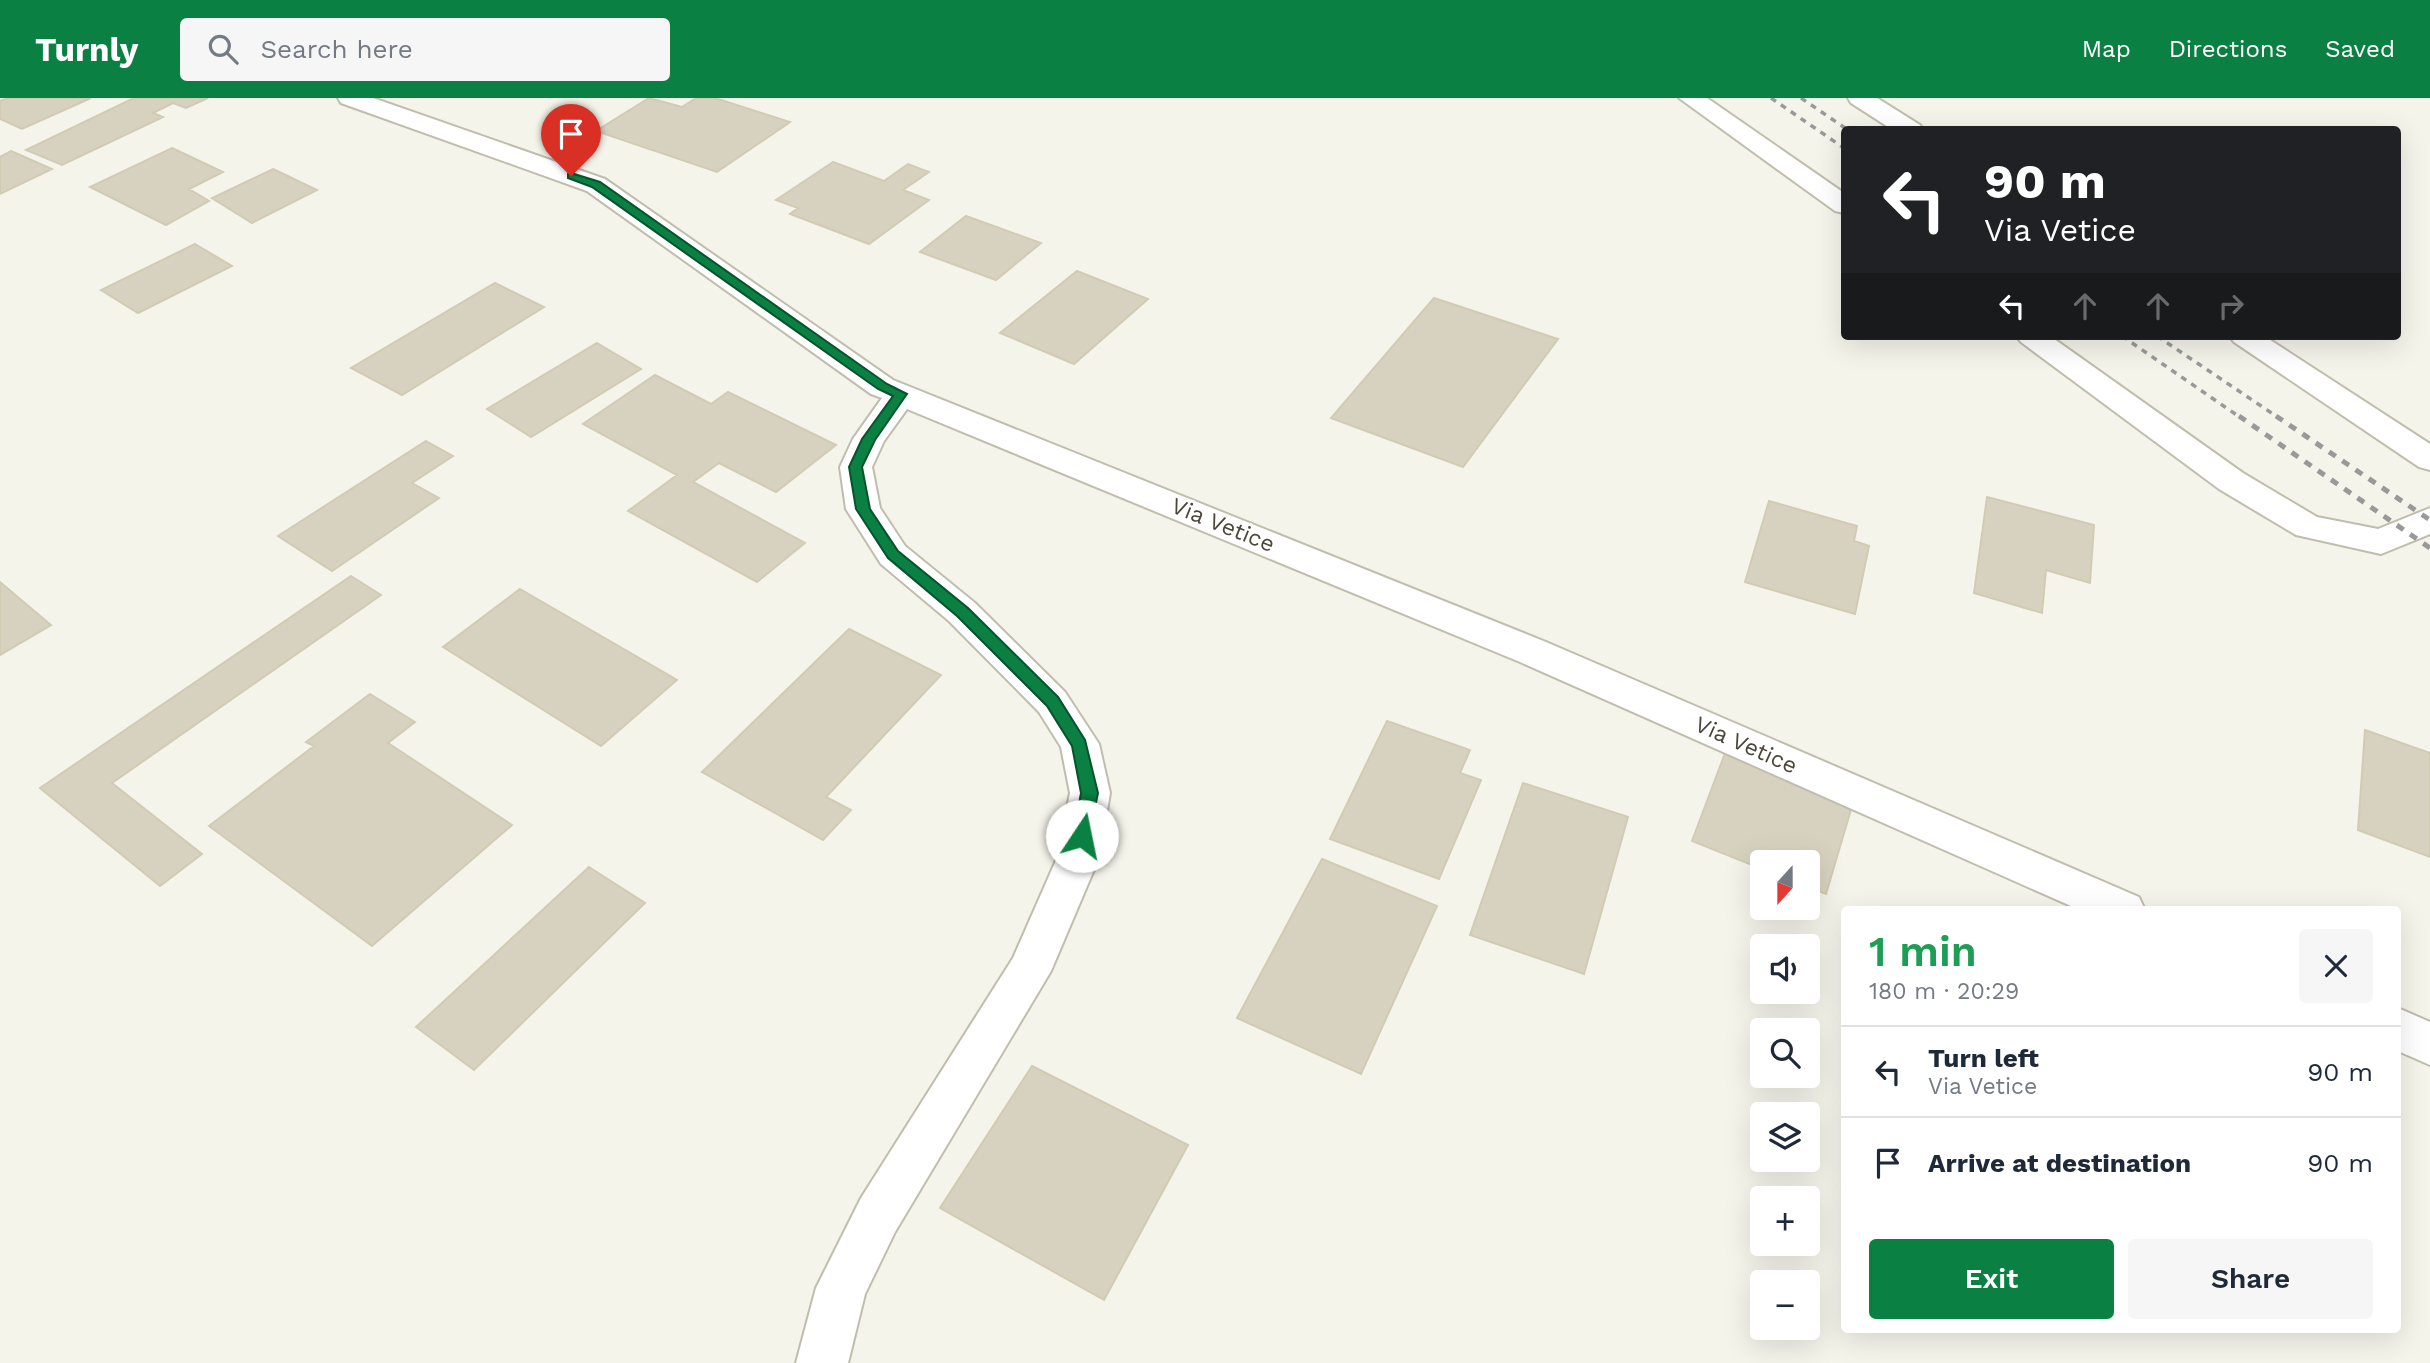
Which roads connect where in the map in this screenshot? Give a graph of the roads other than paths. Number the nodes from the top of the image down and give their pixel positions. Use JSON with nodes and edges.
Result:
{"nodes":[{"id":1,"x":350,"y":98,"type":"edge"},
{"id":2,"x":1691,"y":98,"type":"edge"},
{"id":3,"x":1860,"y":98,"type":"edge"},
{"id":4,"x":1905,"y":126,"type":"edge"},
{"id":5,"x":1841,"y":203,"type":"edge"},
{"id":6,"x":2037,"y":340,"type":"edge"},
{"id":7,"x":2250,"y":340,"type":"edge"},
{"id":8,"x":901,"y":394,"type":"junction"},
{"id":9,"x":2430,"y":459,"type":"edge"},
{"id":10,"x":2430,"y":520,"type":"edge"},
{"id":11,"x":2115,"y":906,"type":"edge"},
{"id":12,"x":2401,"y":1031,"type":"edge"},
{"id":13,"x":2430,"y":1044,"type":"edge"},
{"id":14,"x":822,"y":1363,"type":"edge"}],
"edges":[{"from":1,"to":8,"type":"street","name":"Via Vetice"},
{"from":2,"to":5,"type":"street"},
{"from":3,"to":4,"type":"street"},
{"from":6,"to":10,"type":"street"},
{"from":7,"to":9,"type":"street"},
{"from":8,"to":11,"type":"street","name":"Via Vetice"},
{"from":8,"to":14,"type":"street"},
{"from":12,"to":13,"type":"street"}]}
